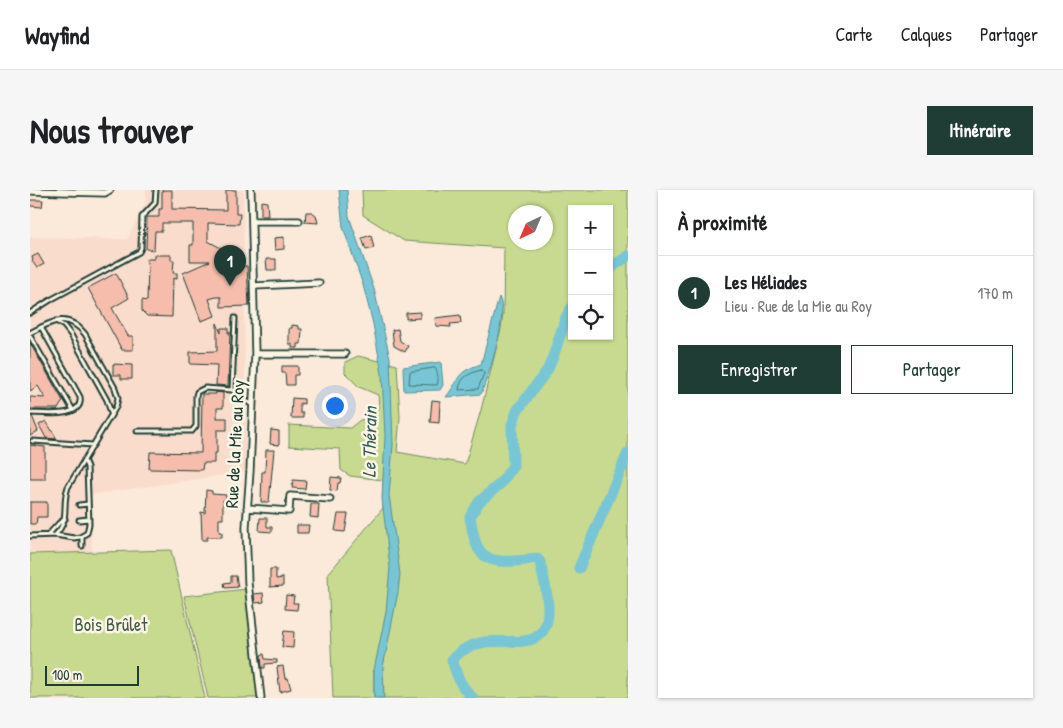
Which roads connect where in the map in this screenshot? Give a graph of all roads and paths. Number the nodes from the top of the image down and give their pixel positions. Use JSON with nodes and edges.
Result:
{"nodes":[{"id":1,"x":110,"y":190,"type":"edge"},
{"id":2,"x":156,"y":190,"type":"edge"},
{"id":3,"x":251,"y":190,"type":"edge"},
{"id":4,"x":30,"y":191,"type":"edge"},
{"id":5,"x":252,"y":221,"type":"junction"},
{"id":6,"x":298,"y":221,"type":"dead end"},
{"id":7,"x":319,"y":283,"type":"dead end"},
{"id":8,"x":254,"y":286,"type":"junction"},
{"id":9,"x":30,"y":313,"type":"edge"},
{"id":10,"x":235,"y":318,"type":"dead end"},
{"id":11,"x":55,"y":321,"type":"junction"},
{"id":12,"x":41,"y":327,"type":"junction"},
{"id":13,"x":30,"y":334,"type":"edge"},
{"id":14,"x":255,"y":354,"type":"junction"},
{"id":15,"x":345,"y":354,"type":"dead end"},
{"id":16,"x":232,"y":390,"type":"junction"},
{"id":17,"x":253,"y":405,"type":"junction"},
{"id":18,"x":73,"y":410,"type":"junction"},
{"id":19,"x":30,"y":413,"type":"edge"},
{"id":20,"x":111,"y":414,"type":"junction"},
{"id":21,"x":137,"y":431,"type":"dead end"},
{"id":22,"x":32,"y":441,"type":"dead end"},
{"id":23,"x":93,"y":444,"type":"junction"},
{"id":24,"x":84,"y":460,"type":"junction"},
{"id":25,"x":330,"y":499,"type":"dead end"},
{"id":26,"x":88,"y":504,"type":"junction"},
{"id":27,"x":78,"y":505,"type":"dead end"},
{"id":28,"x":247,"y":508,"type":"junction"},
{"id":29,"x":65,"y":519,"type":"junction"},
{"id":30,"x":89,"y":519,"type":"junction"},
{"id":31,"x":79,"y":520,"type":"dead end"},
{"id":32,"x":30,"y":536,"type":"edge"},
{"id":33,"x":48,"y":536,"type":"junction"},
{"id":34,"x":56,"y":536,"type":"junction"},
{"id":35,"x":82,"y":536,"type":"junction"},
{"id":36,"x":82,"y":546,"type":"dead end"},
{"id":37,"x":261,"y":698,"type":"edge"}],
"edges":[{"from":1,"to":4,"type":"street"},
{"from":2,"to":9,"type":"lane"},
{"from":3,"to":5,"type":"street","name":"Rue de la Mie au Roy"},
{"from":5,"to":6,"type":"street"},
{"from":5,"to":8,"type":"street","name":"Rue de la Mie au Roy"},
{"from":7,"to":8,"type":"street"},
{"from":8,"to":14,"type":"street","name":"Rue de la Mie au Roy"},
{"from":10,"to":16,"type":"lane"},
{"from":11,"to":12,"type":"lane"},
{"from":11,"to":20,"type":"lane"},
{"from":11,"to":20,"type":"lane"},
{"from":12,"to":13,"type":"lane"},
{"from":12,"to":18,"type":"lane"},
{"from":13,"to":18,"type":"lane"},
{"from":14,"to":15,"type":"street"},
{"from":14,"to":17,"type":"street","name":"Rue de la Mie au Roy"},
{"from":16,"to":17,"type":"lane"},
{"from":16,"to":21,"type":"lane"},
{"from":17,"to":28,"type":"street","name":"Rue de la Mie au Roy"},
{"from":18,"to":19,"type":"lane"},
{"from":20,"to":23,"type":"lane"},
{"from":22,"to":23,"type":"lane"},
{"from":23,"to":24,"type":"lane"},
{"from":24,"to":26,"type":"lane"},
{"from":24,"to":29,"type":"lane"},
{"from":25,"to":28,"type":"street"},
{"from":26,"to":27,"type":"lane"},
{"from":26,"to":30,"type":"lane"},
{"from":28,"to":37,"type":"street","name":"Rue de la Mie au Roy"},
{"from":29,"to":33,"type":"lane"},
{"from":29,"to":34,"type":"lane"},
{"from":30,"to":31,"type":"lane"},
{"from":30,"to":35,"type":"lane"},
{"from":32,"to":33,"type":"lane"},
{"from":33,"to":34,"type":"lane"},
{"from":34,"to":35,"type":"lane"},
{"from":35,"to":36,"type":"lane"}]}
